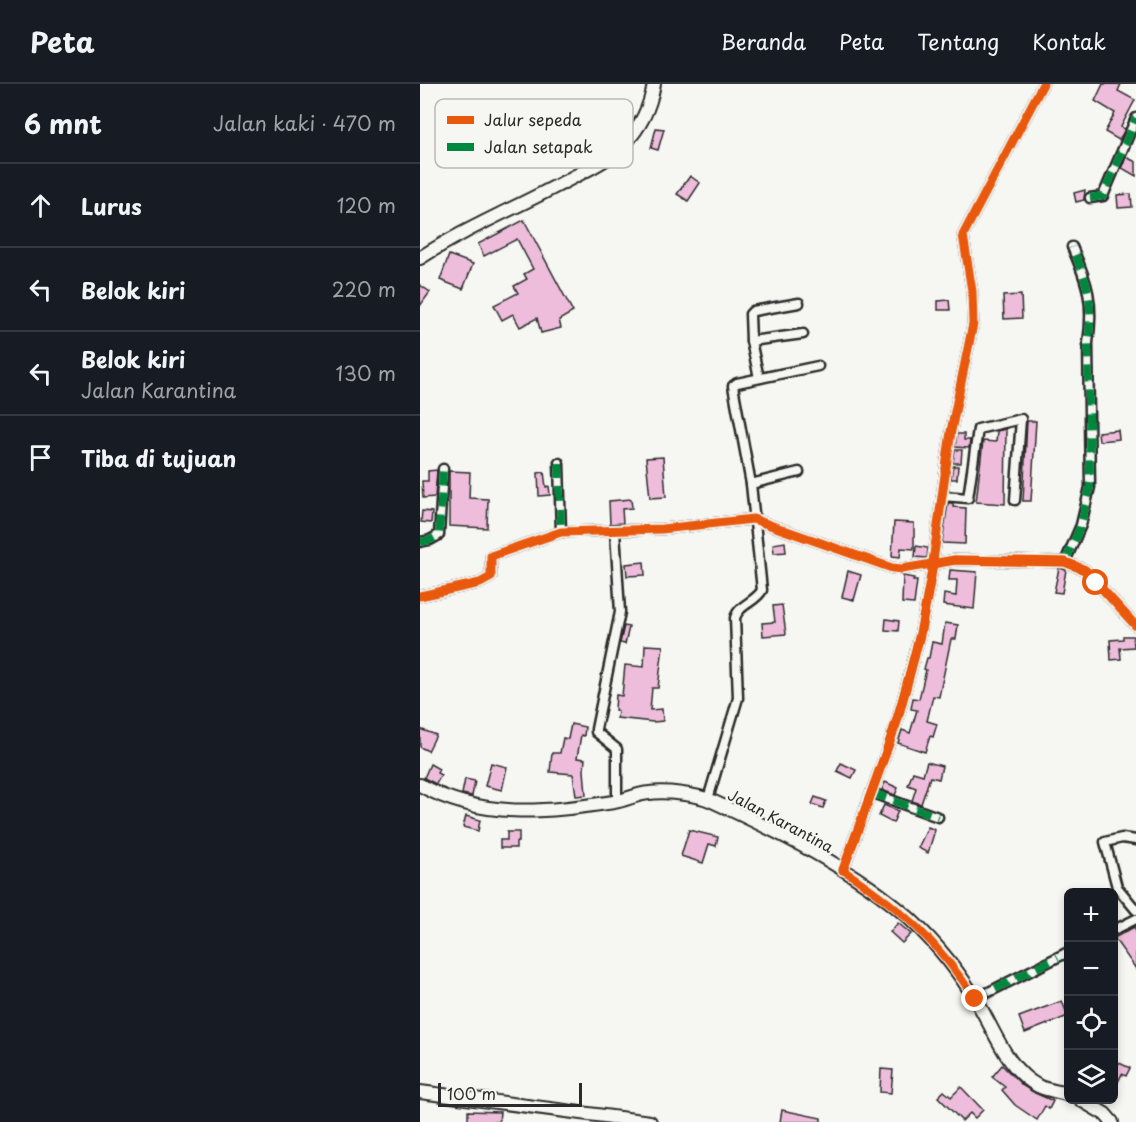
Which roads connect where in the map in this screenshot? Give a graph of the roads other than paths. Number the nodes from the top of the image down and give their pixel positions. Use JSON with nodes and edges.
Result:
{"nodes":[{"id":1,"x":654,"y":84,"type":"edge"},
{"id":2,"x":1043,"y":84,"type":"edge"},
{"id":3,"x":1136,"y":118,"type":"edge"},
{"id":4,"x":633,"y":134,"type":"edge"},
{"id":5,"x":589,"y":168,"type":"edge"},
{"id":6,"x":1090,"y":198,"type":"dead end"},
{"id":7,"x":1072,"y":247,"type":"dead end"},
{"id":8,"x":420,"y":258,"type":"edge"},
{"id":9,"x":799,"y":303,"type":"dead end"},
{"id":10,"x":803,"y":334,"type":"dead end"},
{"id":11,"x":751,"y":341,"type":"junction"},
{"id":12,"x":818,"y":366,"type":"dead end"},
{"id":13,"x":759,"y":378,"type":"junction"},
{"id":14,"x":559,"y":464,"type":"dead end"},
{"id":15,"x":443,"y":469,"type":"dead end"},
{"id":16,"x":799,"y":472,"type":"dead end"},
{"id":17,"x":751,"y":484,"type":"junction"},
{"id":18,"x":942,"y":496,"type":"junction"},
{"id":19,"x":1015,"y":500,"type":"dead end"},
{"id":20,"x":753,"y":519,"type":"junction"},
{"id":21,"x":615,"y":531,"type":"junction"},
{"id":22,"x":561,"y":532,"type":"junction"},
{"id":23,"x":420,"y":542,"type":"edge"},
{"id":24,"x":1065,"y":562,"type":"junction"},
{"id":25,"x":933,"y":564,"type":"junction"},
{"id":26,"x":420,"y":596,"type":"edge"},
{"id":27,"x":1136,"y":626,"type":"edge"},
{"id":28,"x":420,"y":785,"type":"edge"},
{"id":29,"x":872,"y":793,"type":"junction"},
{"id":30,"x":708,"y":799,"type":"junction"},
{"id":31,"x":617,"y":801,"type":"junction"},
{"id":32,"x":938,"y":817,"type":"dead end"},
{"id":33,"x":1136,"y":840,"type":"edge"},
{"id":34,"x":843,"y":870,"type":"junction"},
{"id":35,"x":1136,"y":910,"type":"edge"},
{"id":36,"x":1136,"y":919,"type":"edge"},
{"id":37,"x":1118,"y":928,"type":"edge"},
{"id":38,"x":1064,"y":954,"type":"edge"},
{"id":39,"x":975,"y":999,"type":"junction"},
{"id":40,"x":420,"y":1092,"type":"edge"},
{"id":41,"x":1064,"y":1094,"type":"edge"},
{"id":42,"x":1088,"y":1104,"type":"edge"},
{"id":43,"x":650,"y":1122,"type":"edge"},
{"id":44,"x":1112,"y":1122,"type":"edge"}],
"edges":[{"from":1,"to":4,"type":"street"},
{"from":2,"to":18,"type":"street"},
{"from":3,"to":6,"type":"street"},
{"from":5,"to":8,"type":"street"},
{"from":7,"to":24,"type":"street"},
{"from":9,"to":11,"type":"street"},
{"from":10,"to":11,"type":"street"},
{"from":11,"to":13,"type":"street"},
{"from":12,"to":13,"type":"street"},
{"from":13,"to":17,"type":"street"},
{"from":14,"to":22,"type":"street"},
{"from":15,"to":23,"type":"street"},
{"from":16,"to":17,"type":"street"},
{"from":17,"to":20,"type":"street"},
{"from":18,"to":19,"type":"street"},
{"from":18,"to":25,"type":"street"},
{"from":20,"to":21,"type":"street"},
{"from":20,"to":25,"type":"street"},
{"from":20,"to":30,"type":"street"},
{"from":21,"to":22,"type":"street"},
{"from":21,"to":31,"type":"street"},
{"from":22,"to":26,"type":"street"},
{"from":24,"to":25,"type":"street"},
{"from":24,"to":27,"type":"street"},
{"from":25,"to":29,"type":"street"},
{"from":28,"to":31,"type":"street","name":"Jalan Karantina"},
{"from":29,"to":32,"type":"street"},
{"from":29,"to":34,"type":"street"},
{"from":30,"to":31,"type":"street","name":"Jalan Karantina"},
{"from":30,"to":34,"type":"street","name":"Jalan Karantina"},
{"from":33,"to":35,"type":"street"},
{"from":34,"to":39,"type":"street","name":"Jalan Karantina"},
{"from":36,"to":37,"type":"street"},
{"from":38,"to":39,"type":"street"},
{"from":39,"to":41,"type":"street","name":"Jalan Karantina"},
{"from":40,"to":43,"type":"street"},
{"from":42,"to":44,"type":"street"}]}
